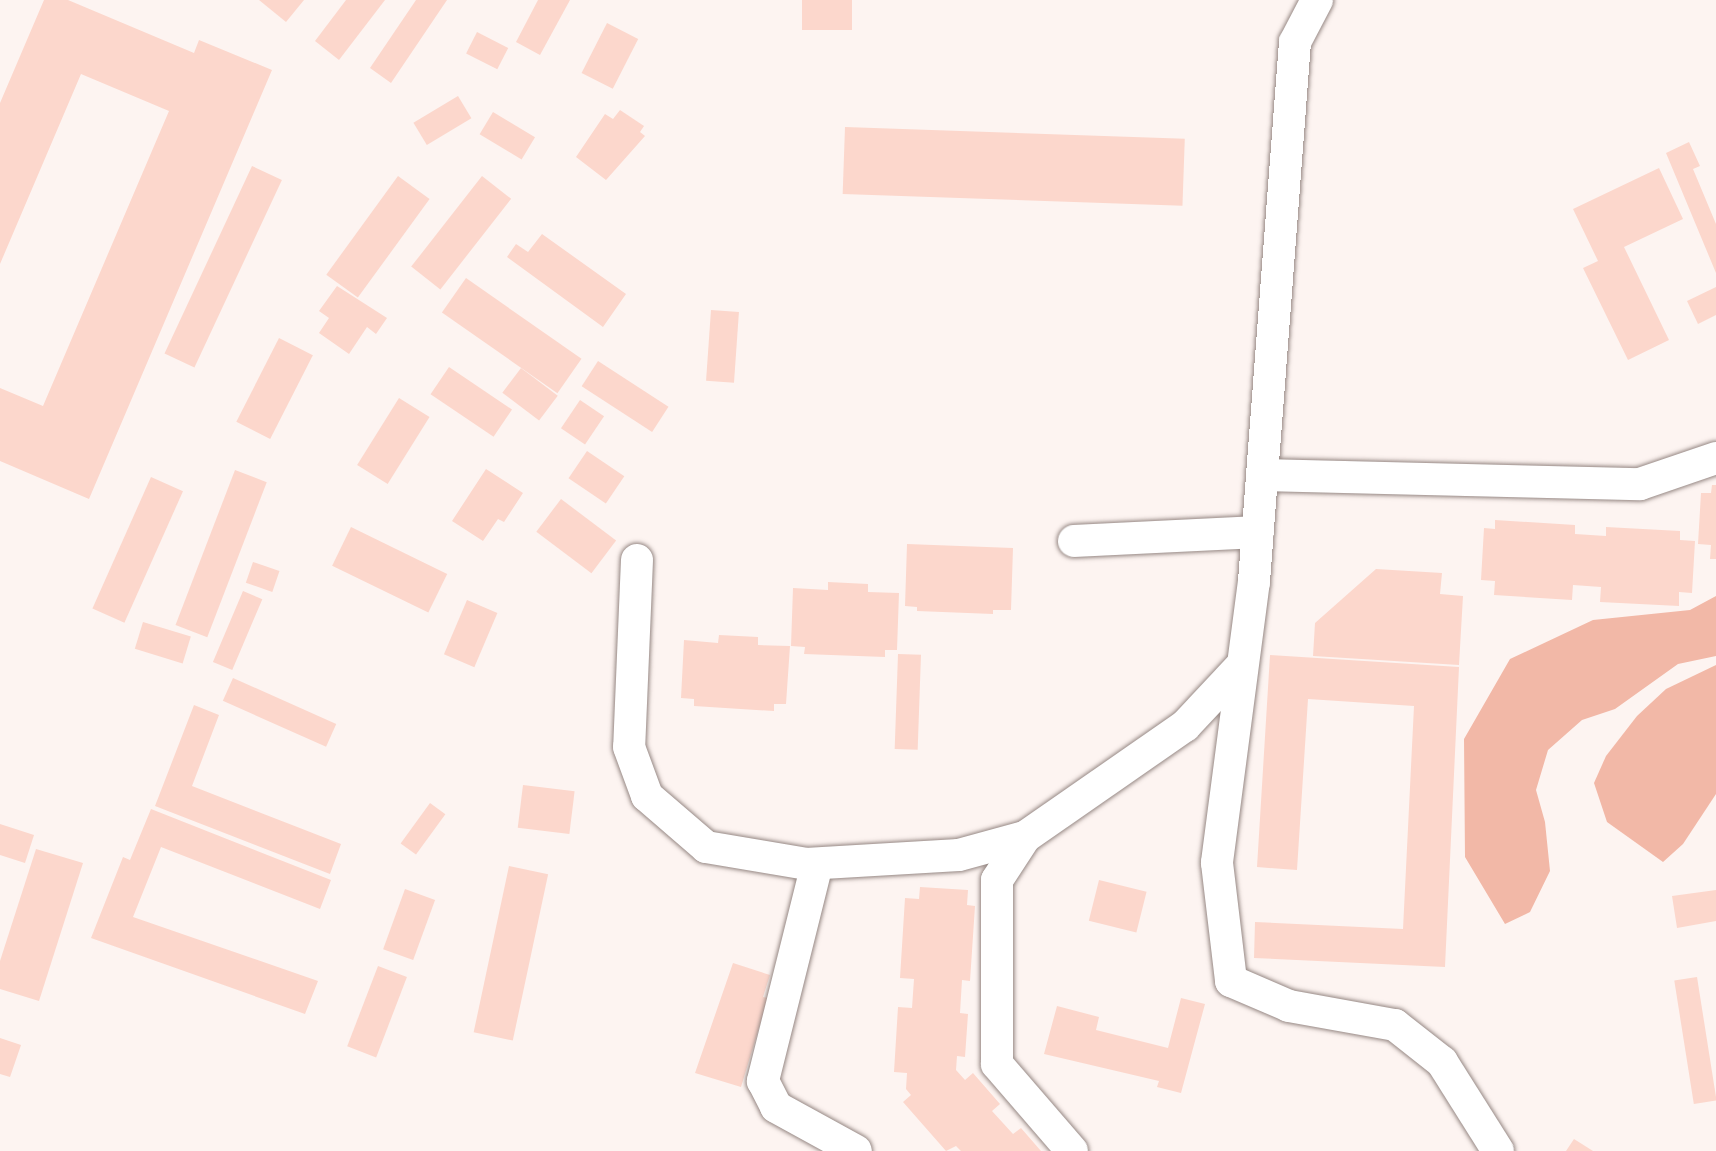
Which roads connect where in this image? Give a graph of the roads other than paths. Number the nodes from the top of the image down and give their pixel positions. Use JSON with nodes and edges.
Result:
{"nodes":[{"id":1,"x":1317,"y":0,"type":"edge"},
{"id":2,"x":1716,"y":457,"type":"edge"},
{"id":3,"x":1262,"y":475,"type":"junction"},
{"id":4,"x":1258,"y":532,"type":"junction"},
{"id":5,"x":1074,"y":541,"type":"dead end"},
{"id":6,"x":637,"y":560,"type":"dead end"},
{"id":7,"x":1242,"y":665,"type":"junction"},
{"id":8,"x":1025,"y":837,"type":"junction"},
{"id":9,"x":817,"y":864,"type":"junction"},
{"id":10,"x":856,"y":1151,"type":"edge"},
{"id":11,"x":1072,"y":1151,"type":"edge"},
{"id":12,"x":1498,"y":1151,"type":"edge"}],
"edges":[{"from":1,"to":3,"type":"street"},
{"from":2,"to":3,"type":"street"},
{"from":3,"to":4,"type":"street"},
{"from":4,"to":5,"type":"street"},
{"from":4,"to":7,"type":"street"},
{"from":6,"to":9,"type":"street"},
{"from":7,"to":8,"type":"street"},
{"from":7,"to":12,"type":"street"},
{"from":8,"to":9,"type":"street"},
{"from":8,"to":11,"type":"street"},
{"from":9,"to":10,"type":"street"}]}
